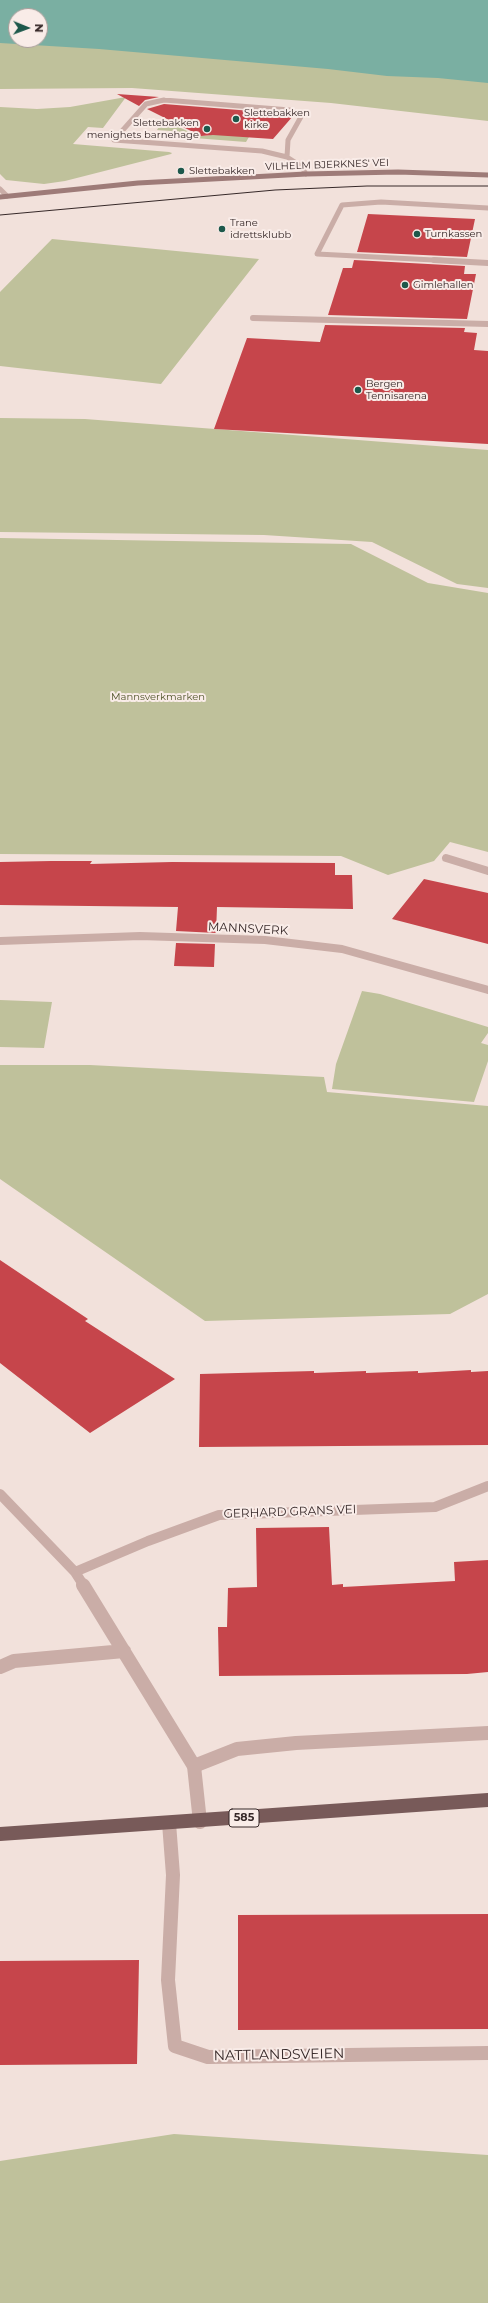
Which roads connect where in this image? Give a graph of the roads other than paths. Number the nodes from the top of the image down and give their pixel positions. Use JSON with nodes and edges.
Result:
{"nodes":[{"id":1,"x":287,"y":157,"type":"junction"},
{"id":2,"x":306,"y":174,"type":"junction"},
{"id":3,"x":488,"y":175,"type":"edge"},
{"id":4,"x":0,"y":189,"type":"edge"},
{"id":5,"x":7,"y":196,"type":"junction"},
{"id":6,"x":0,"y":197,"type":"edge"},
{"id":7,"x":488,"y":208,"type":"edge"},
{"id":8,"x":488,"y":263,"type":"edge"},
{"id":9,"x":253,"y":318,"type":"dead end"},
{"id":10,"x":488,"y":324,"type":"edge"},
{"id":11,"x":446,"y":858,"type":"dead end"},
{"id":12,"x":488,"y":871,"type":"edge"},
{"id":13,"x":0,"y":941,"type":"edge"},
{"id":14,"x":488,"y":990,"type":"edge"},
{"id":15,"x":488,"y":1486,"type":"edge"},
{"id":16,"x":0,"y":1494,"type":"edge"},
{"id":17,"x":75,"y":1572,"type":"junction"},
{"id":18,"x":124,"y":1651,"type":"junction"},
{"id":19,"x":0,"y":1667,"type":"edge"},
{"id":20,"x":488,"y":1733,"type":"edge"},
{"id":21,"x":194,"y":1766,"type":"junction"},
{"id":22,"x":488,"y":1800,"type":"edge"},
{"id":23,"x":200,"y":1822,"type":"junction"},
{"id":24,"x":169,"y":1824,"type":"junction"},
{"id":25,"x":0,"y":1834,"type":"edge"},
{"id":26,"x":488,"y":2053,"type":"edge"}],
"edges":[{"from":1,"to":1,"type":"street"},
{"from":1,"to":2,"type":"street"},
{"from":2,"to":3,"type":"main road","name":"VILHELM BJERKNES' VEI"},
{"from":2,"to":5,"type":"main road","name":"VILHELM BJERKNES' VEI"},
{"from":4,"to":5,"type":"street"},
{"from":5,"to":6,"type":"main road","name":"VILHELM BJERKNES' VEI"},
{"from":7,"to":8,"type":"street"},
{"from":9,"to":10,"type":"street"},
{"from":11,"to":12,"type":"street"},
{"from":13,"to":14,"type":"street","name":"MANNSVERK"},
{"from":15,"to":17,"type":"street","name":"GERHARD GRANS VEI"},
{"from":16,"to":17,"type":"street"},
{"from":17,"to":18,"type":"street"},
{"from":18,"to":19,"type":"street"},
{"from":18,"to":21,"type":"street"},
{"from":20,"to":21,"type":"street"},
{"from":21,"to":23,"type":"street"},
{"from":22,"to":23,"type":"main road","number":"585"},
{"from":23,"to":24,"type":"main road","number":"585"},
{"from":24,"to":25,"type":"main road","number":"585"},
{"from":24,"to":26,"type":"street","name":"NATTLANDSVEIEN"}]}
